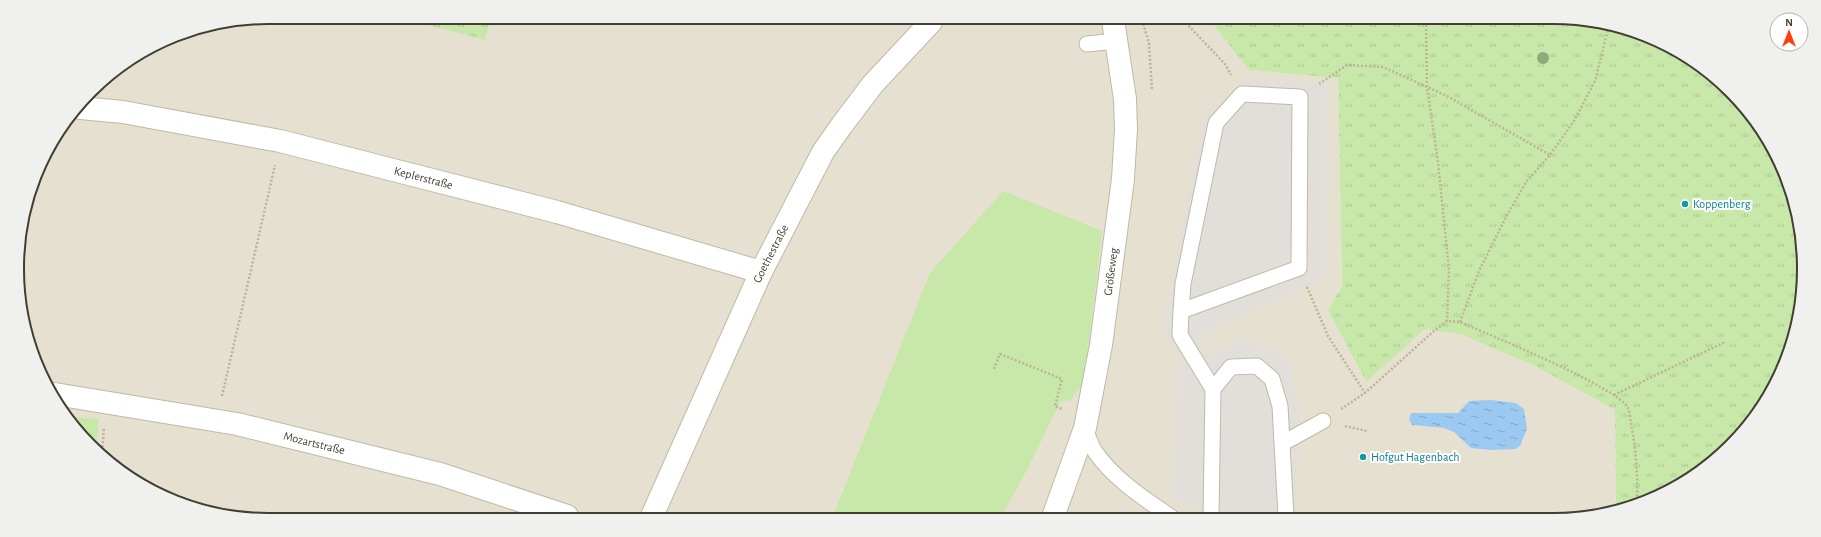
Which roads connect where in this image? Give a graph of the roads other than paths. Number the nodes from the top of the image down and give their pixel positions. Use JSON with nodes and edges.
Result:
{"nodes":[{"id":1,"x":927,"y":24,"type":"edge"},
{"id":2,"x":1115,"y":30,"type":"edge"},
{"id":3,"x":1087,"y":44,"type":"dead end"},
{"id":4,"x":84,"y":108,"type":"edge"},
{"id":5,"x":761,"y":272,"type":"junction"},
{"id":6,"x":1181,"y":311,"type":"junction"},
{"id":7,"x":1213,"y":389,"type":"junction"},
{"id":8,"x":59,"y":395,"type":"edge"},
{"id":9,"x":1323,"y":421,"type":"road end"},
{"id":10,"x":1085,"y":428,"type":"junction"},
{"id":11,"x":1283,"y":443,"type":"junction"},
{"id":12,"x":557,"y":513,"type":"edge"},
{"id":13,"x":653,"y":513,"type":"edge"},
{"id":14,"x":1054,"y":513,"type":"edge"},
{"id":15,"x":1165,"y":513,"type":"edge"},
{"id":16,"x":1211,"y":513,"type":"edge"},
{"id":17,"x":1286,"y":513,"type":"edge"}],
"edges":[{"from":1,"to":5,"type":"street","name":"Goethestraße"},
{"from":2,"to":3,"type":"lane"},
{"from":2,"to":10,"type":"street","name":"Größeweg"},
{"from":4,"to":5,"type":"street","name":"Keplerstraße"},
{"from":5,"to":13,"type":"street","name":"Goethestraße"},
{"from":6,"to":6,"type":"lane"},
{"from":6,"to":7,"type":"lane"},
{"from":7,"to":11,"type":"lane"},
{"from":7,"to":16,"type":"lane"},
{"from":8,"to":12,"type":"street","name":"Mozartstraße"},
{"from":9,"to":11,"type":"lane"},
{"from":10,"to":14,"type":"street","name":"Größeweg"},
{"from":10,"to":15,"type":"lane"},
{"from":11,"to":17,"type":"lane"}]}
